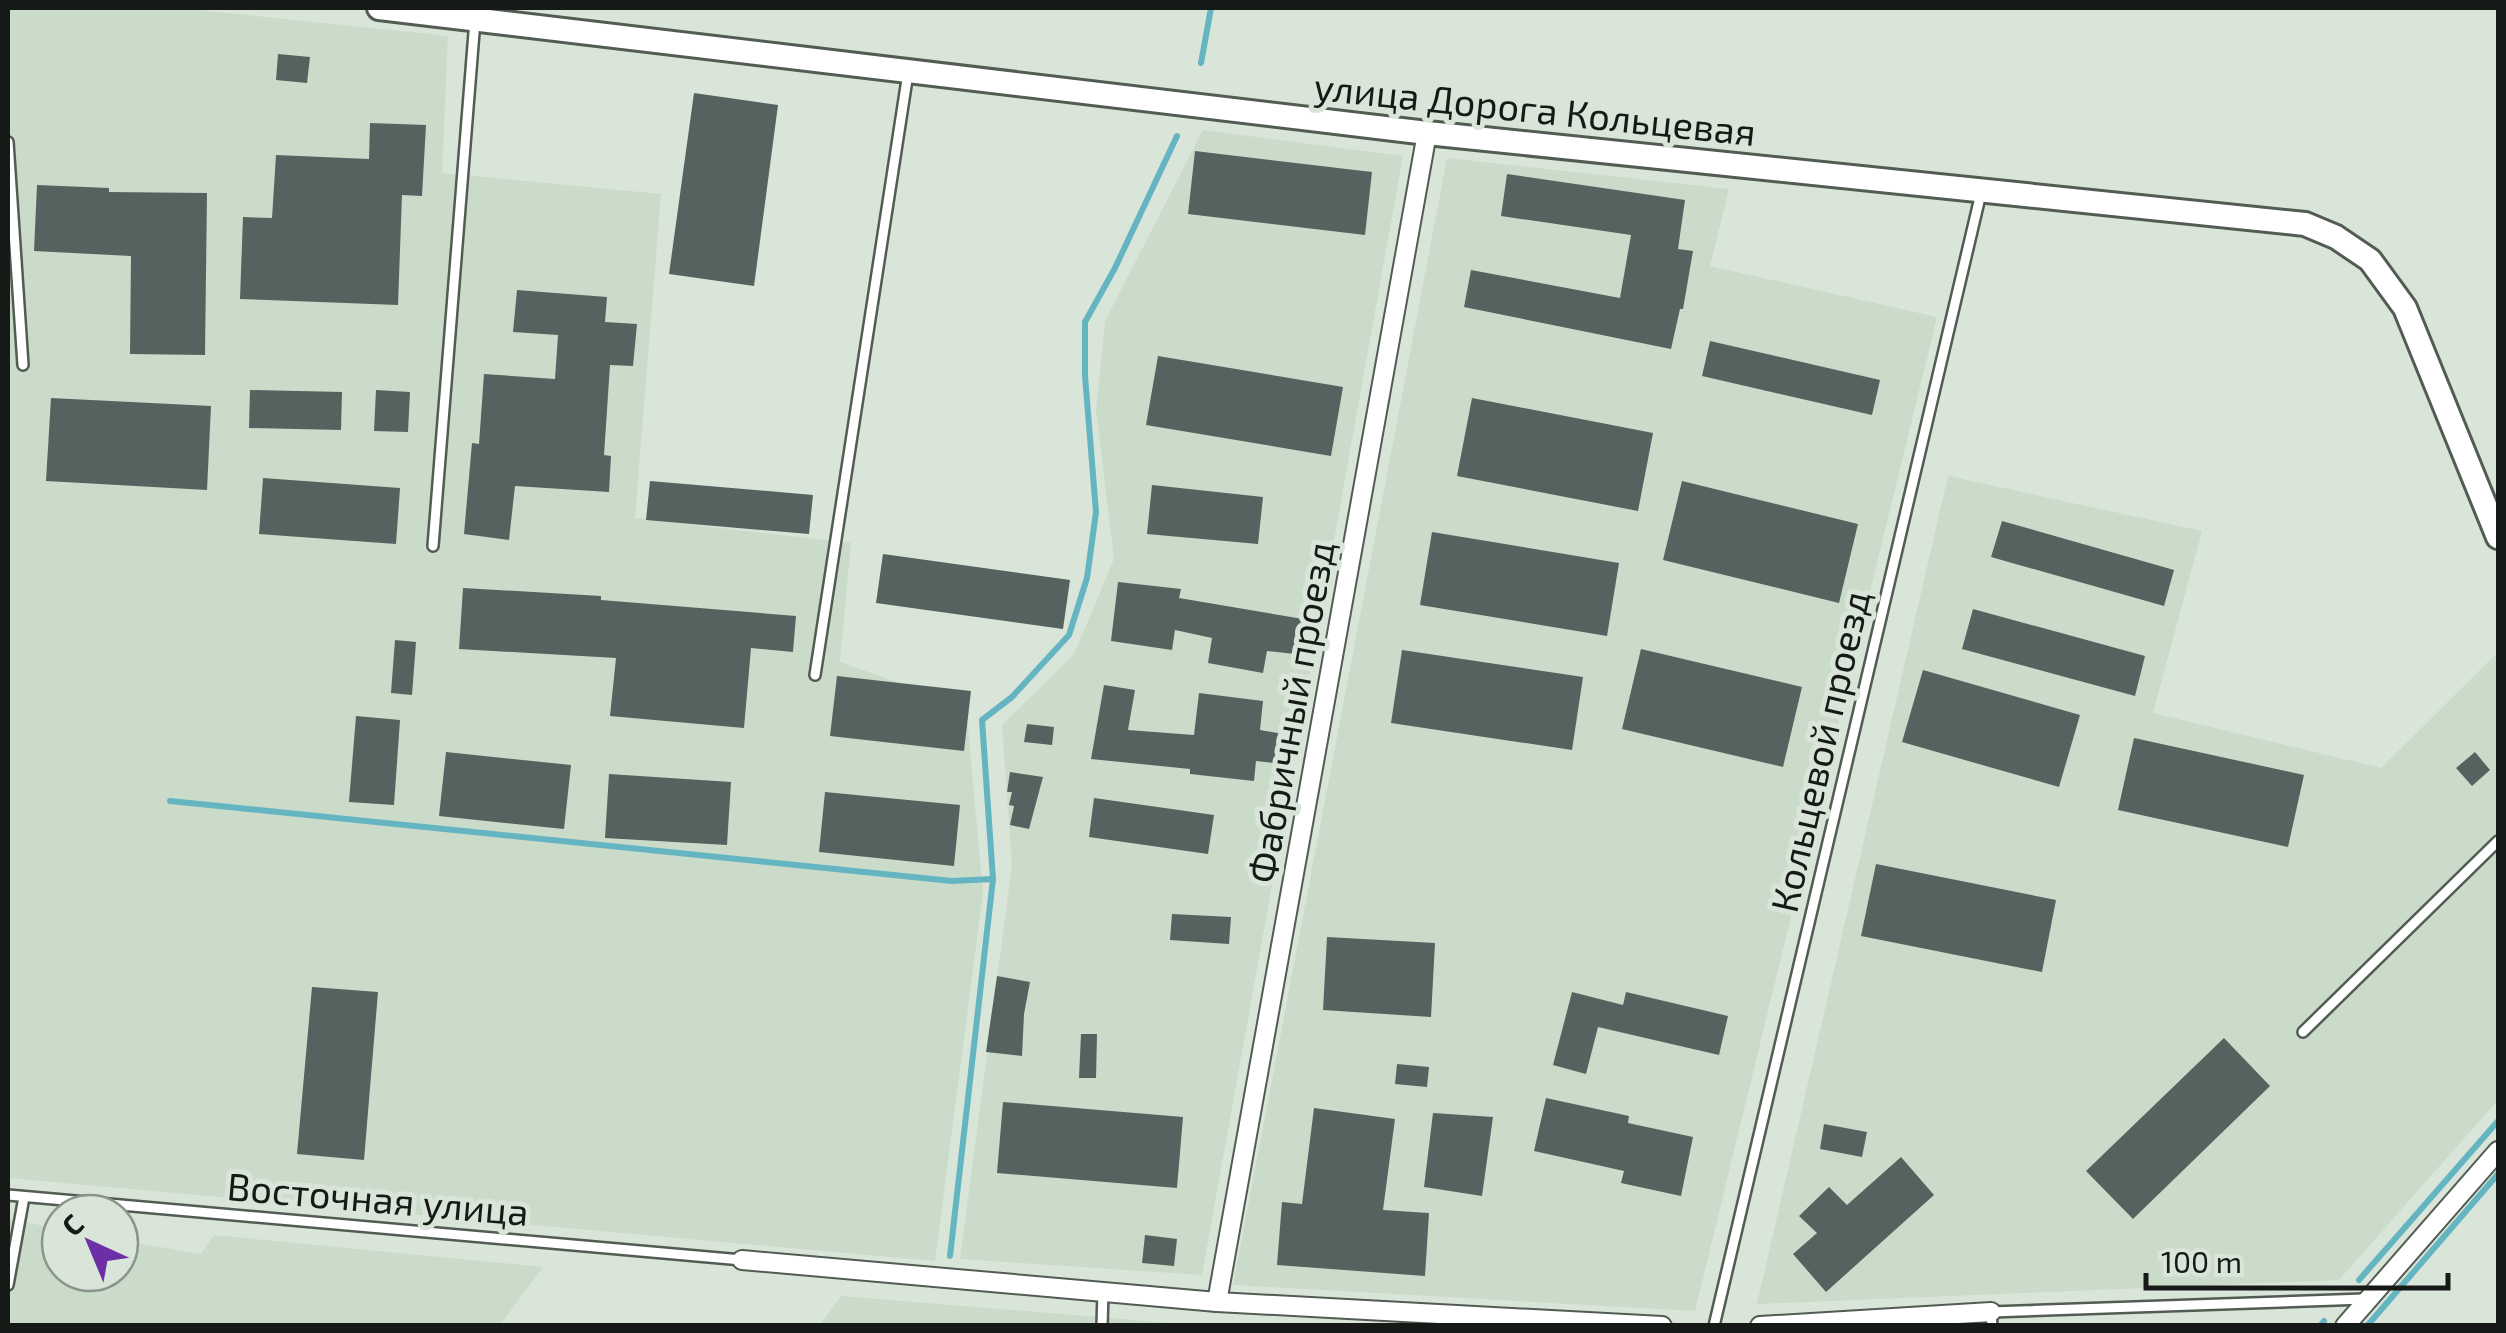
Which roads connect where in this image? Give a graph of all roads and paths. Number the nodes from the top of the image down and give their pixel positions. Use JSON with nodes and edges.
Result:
{"nodes":[{"id":1,"x":379,"y":8,"type":"edge"},
{"id":2,"x":475,"y":18,"type":"junction"},
{"id":3,"x":908,"y":70,"type":"junction"},
{"id":4,"x":1427,"y":134,"type":"junction"},
{"id":5,"x":8,"y":142,"type":"edge"},
{"id":6,"x":1981,"y":190,"type":"junction"},
{"id":7,"x":22,"y":365,"type":"dead end"},
{"id":8,"x":2498,"y":537,"type":"edge"},
{"id":9,"x":434,"y":546,"type":"dead end"},
{"id":10,"x":814,"y":675,"type":"dead end"},
{"id":11,"x":2498,"y":841,"type":"edge"},
{"id":12,"x":2303,"y":1032,"type":"dead end"},
{"id":13,"x":2498,"y":1151,"type":"edge"},
{"id":14,"x":8,"y":1195,"type":"edge"},
{"id":15,"x":24,"y":1196,"type":"junction"},
{"id":16,"x":742,"y":1260,"type":"joint"},
{"id":17,"x":8,"y":1284,"type":"edge"},
{"id":18,"x":1104,"y":1292,"type":"junction"},
{"id":19,"x":2368,"y":1299,"type":"junction"},
{"id":20,"x":1217,"y":1302,"type":"junction"},
{"id":21,"x":1991,"y":1319,"type":"edge"},
{"id":22,"x":1102,"y":1326,"type":"edge"},
{"id":23,"x":1662,"y":1326,"type":"edge"},
{"id":24,"x":1714,"y":1326,"type":"edge"},
{"id":25,"x":1760,"y":1326,"type":"edge"},
{"id":26,"x":2344,"y":1326,"type":"edge"}],
"edges":[{"from":1,"to":2,"type":"street","name":"улица Дорога Кольцевая"},
{"from":2,"to":3,"type":"street","name":"улица Дорога Кольцевая"},
{"from":2,"to":9,"type":"lane"},
{"from":3,"to":4,"type":"street","name":"улица Дорога Кольцевая"},
{"from":3,"to":10,"type":"lane"},
{"from":4,"to":6,"type":"street","name":"улица Дорога Кольцевая"},
{"from":4,"to":20,"type":"street","name":"Фабричный проезд"},
{"from":5,"to":7,"type":"lane"},
{"from":6,"to":8,"type":"street","name":"улица Дорога Кольцевая"},
{"from":6,"to":24,"type":"lane","name":"Кольцевой проезд"},
{"from":11,"to":12,"type":"lane"},
{"from":13,"to":19,"type":"street"},
{"from":14,"to":15,"type":"lane","name":"Восточная улица"},
{"from":15,"to":16,"type":"lane","name":"Восточная улица"},
{"from":15,"to":17,"type":"lane"},
{"from":16,"to":18,"type":"street"},
{"from":18,"to":20,"type":"street"},
{"from":18,"to":22,"type":"lane"},
{"from":19,"to":21,"type":"lane"},
{"from":19,"to":26,"type":"street"},
{"from":20,"to":23,"type":"street"},
{"from":21,"to":25,"type":"street"}]}
